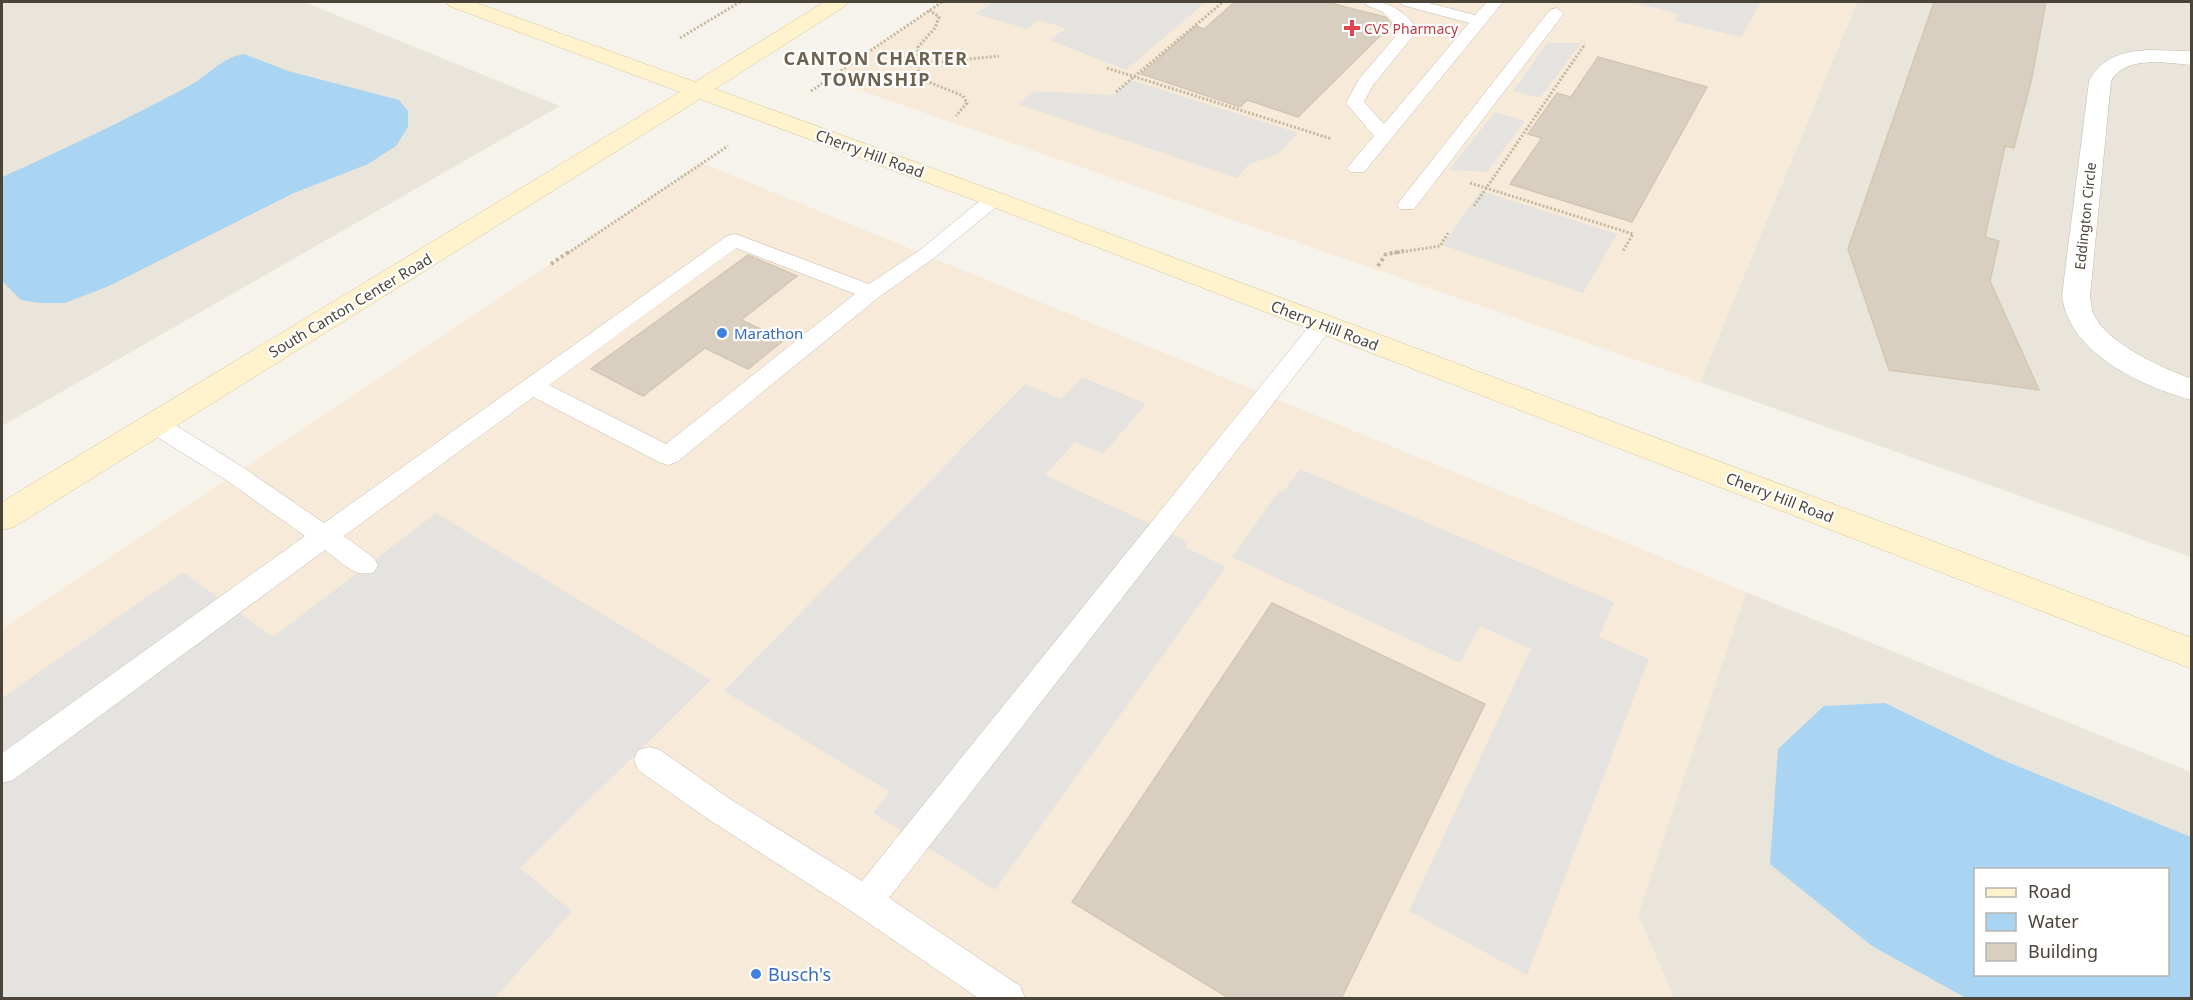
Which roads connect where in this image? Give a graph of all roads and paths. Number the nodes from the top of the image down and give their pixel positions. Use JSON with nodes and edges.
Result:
{"nodes":[{"id":1,"x":456,"y":2,"type":"edge"},
{"id":2,"x":740,"y":2,"type":"edge"},
{"id":3,"x":838,"y":2,"type":"edge"},
{"id":4,"x":942,"y":2,"type":"edge"},
{"id":5,"x":1223,"y":2,"type":"edge"},
{"id":6,"x":1372,"y":2,"type":"edge"},
{"id":7,"x":1408,"y":2,"type":"edge"},
{"id":8,"x":1495,"y":2,"type":"edge"},
{"id":9,"x":929,"y":10,"type":"junction"},
{"id":10,"x":1556,"y":13,"type":"dead end"},
{"id":11,"x":1479,"y":21,"type":"junction"},
{"id":12,"x":680,"y":38,"type":"dead end"},
{"id":13,"x":1585,"y":44,"type":"dead end"},
{"id":14,"x":999,"y":56,"type":"dead end"},
{"id":15,"x":2192,"y":58,"type":"edge"},
{"id":16,"x":918,"y":64,"type":"junction"},
{"id":17,"x":1107,"y":68,"type":"dead end"},
{"id":18,"x":1133,"y":76,"type":"junction"},
{"id":19,"x":699,"y":90,"type":"junction"},
{"id":20,"x":811,"y":90,"type":"dead end"},
{"id":21,"x":1116,"y":92,"type":"dead end"},
{"id":22,"x":956,"y":116,"type":"dead end"},
{"id":23,"x":1384,"y":135,"type":"junction"},
{"id":24,"x":1337,"y":141,"type":"dead end"},
{"id":25,"x":728,"y":146,"type":"dead end"},
{"id":26,"x":1357,"y":168,"type":"dead end"},
{"id":27,"x":1465,"y":181,"type":"dead end"},
{"id":28,"x":1486,"y":188,"type":"junction"},
{"id":29,"x":994,"y":199,"type":"junction"},
{"id":30,"x":1407,"y":205,"type":"dead end"},
{"id":31,"x":1474,"y":206,"type":"dead end"},
{"id":32,"x":1448,"y":233,"type":"dead end"},
{"id":33,"x":1623,"y":251,"type":"dead end"},
{"id":34,"x":551,"y":264,"type":"dead end"},
{"id":35,"x":1378,"y":266,"type":"dead end"},
{"id":36,"x":871,"y":292,"type":"junction"},
{"id":37,"x":1323,"y":324,"type":"junction"},
{"id":38,"x":531,"y":386,"type":"junction"},
{"id":39,"x":2192,"y":390,"type":"edge"},
{"id":40,"x":155,"y":424,"type":"junction"},
{"id":41,"x":2,"y":518,"type":"edge"},
{"id":42,"x":325,"y":536,"type":"junction"},
{"id":43,"x":364,"y":565,"type":"dead end"},
{"id":44,"x":2192,"y":654,"type":"edge"},
{"id":45,"x":649,"y":760,"type":"dead end"},
{"id":46,"x":2,"y":770,"type":"edge"},
{"id":47,"x":866,"y":902,"type":"junction"},
{"id":48,"x":1008,"y":999,"type":"edge"}],
"edges":[{"from":1,"to":19,"type":"main road","name":"Cherry Hill Road"},
{"from":2,"to":12,"type":"path"},
{"from":3,"to":19,"type":"main road","name":"South Canton Center Road"},
{"from":4,"to":9,"type":"path"},
{"from":5,"to":18,"type":"path"},
{"from":6,"to":23,"type":"lane"},
{"from":7,"to":11,"type":"lane"},
{"from":8,"to":11,"type":"lane"},
{"from":9,"to":16,"type":"path"},
{"from":9,"to":20,"type":"path"},
{"from":10,"to":30,"type":"lane"},
{"from":11,"to":23,"type":"lane"},
{"from":13,"to":28,"type":"path"},
{"from":14,"to":16,"type":"path"},
{"from":15,"to":39,"type":"street","name":"Eddington Circle"},
{"from":16,"to":22,"type":"path"},
{"from":17,"to":18,"type":"path"},
{"from":18,"to":21,"type":"path"},
{"from":18,"to":24,"type":"path"},
{"from":19,"to":29,"type":"main road","name":"Cherry Hill Road"},
{"from":19,"to":40,"type":"main road","name":"South Canton Center Road"},
{"from":23,"to":26,"type":"lane"},
{"from":25,"to":34,"type":"path"},
{"from":27,"to":28,"type":"path"},
{"from":28,"to":31,"type":"path"},
{"from":28,"to":33,"type":"path"},
{"from":29,"to":36,"type":"lane"},
{"from":29,"to":37,"type":"main road","name":"Cherry Hill Road"},
{"from":32,"to":35,"type":"path"},
{"from":36,"to":38,"type":"lane"},
{"from":36,"to":38,"type":"lane"},
{"from":37,"to":44,"type":"main road","name":"Cherry Hill Road"},
{"from":37,"to":47,"type":"lane"},
{"from":38,"to":42,"type":"lane"},
{"from":40,"to":41,"type":"main road","name":"South Canton Center Road"},
{"from":40,"to":42,"type":"lane"},
{"from":42,"to":43,"type":"lane"},
{"from":42,"to":46,"type":"lane"},
{"from":45,"to":47,"type":"lane"},
{"from":47,"to":48,"type":"lane"}]}
